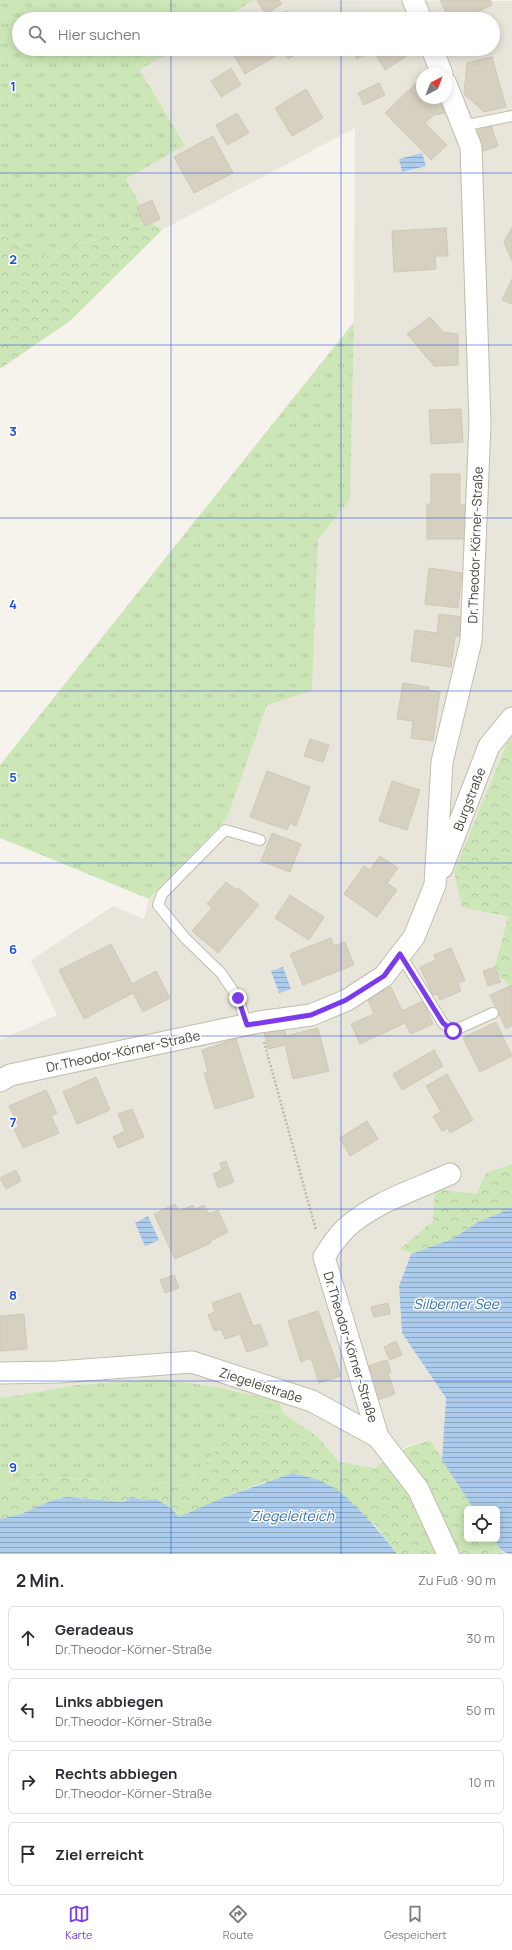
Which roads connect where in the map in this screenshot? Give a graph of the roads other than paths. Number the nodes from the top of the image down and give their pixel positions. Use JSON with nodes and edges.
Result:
{"nodes":[{"id":1,"x":413,"y":0,"type":"edge"},
{"id":2,"x":418,"y":12,"type":"edge"},
{"id":3,"x":435,"y":56,"type":"edge"},
{"id":4,"x":440,"y":68,"type":"edge"},
{"id":5,"x":452,"y":100,"type":"edge"},
{"id":6,"x":512,"y":116,"type":"edge"},
{"id":7,"x":462,"y":126,"type":"junction"},
{"id":8,"x":512,"y":718,"type":"edge"},
{"id":9,"x":260,"y":840,"type":"dead end"},
{"id":10,"x":435,"y":885,"type":"junction"},
{"id":11,"x":400,"y":954,"type":"junction"},
{"id":12,"x":493,"y":1013,"type":"dead end"},
{"id":13,"x":253,"y":1024,"type":"junction"},
{"id":14,"x":0,"y":1081,"type":"edge"},
{"id":15,"x":450,"y":1174,"type":"dead end"},
{"id":16,"x":0,"y":1373,"type":"edge"},
{"id":17,"x":378,"y":1437,"type":"junction"},
{"id":18,"x":448,"y":1554,"type":"edge"}],
"edges":[{"from":1,"to":2,"type":"street"},
{"from":3,"to":4,"type":"street"},
{"from":5,"to":7,"type":"street","name":"Dr.Theodor-Körner-Straße"},
{"from":6,"to":7,"type":"lane"},
{"from":7,"to":10,"type":"street","name":"Dr.Theodor-Körner-Straße"},
{"from":8,"to":10,"type":"street","name":"Burgstraße"},
{"from":9,"to":13,"type":"lane"},
{"from":10,"to":11,"type":"street","name":"Dr.Theodor-Körner-Straße"},
{"from":11,"to":12,"type":"lane"},
{"from":11,"to":13,"type":"street","name":"Dr.Theodor-Körner-Straße"},
{"from":13,"to":14,"type":"street","name":"Dr.Theodor-Körner-Straße"},
{"from":15,"to":17,"type":"street","name":"Dr.Theodor-Körner-Straße"},
{"from":16,"to":17,"type":"street","name":"Ziegeleistraße"},
{"from":17,"to":18,"type":"street","name":"Ziegeleistraße"}]}
